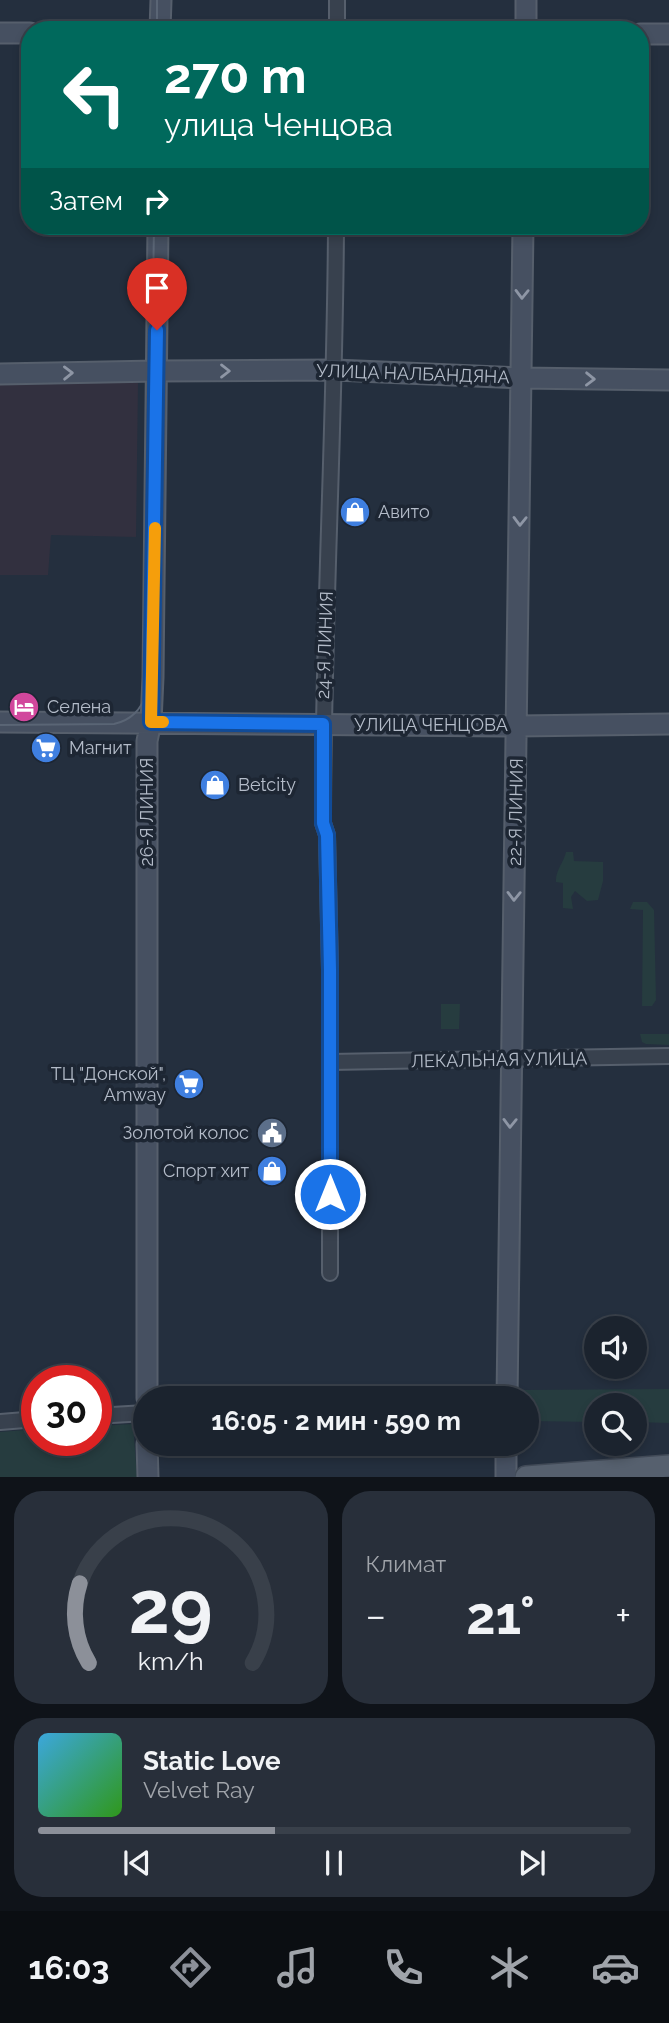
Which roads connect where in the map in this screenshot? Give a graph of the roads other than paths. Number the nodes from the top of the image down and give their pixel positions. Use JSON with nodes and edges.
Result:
{"nodes":[{"id":1,"x":161,"y":0,"type":"edge"},
{"id":2,"x":337,"y":0,"type":"edge"},
{"id":3,"x":526,"y":0,"type":"edge"},
{"id":4,"x":160,"y":21,"type":"edge"},
{"id":5,"x":337,"y":21,"type":"edge"},
{"id":6,"x":526,"y":21,"type":"edge"},
{"id":7,"x":0,"y":33,"type":"edge"},
{"id":8,"x":21,"y":33,"type":"edge"},
{"id":9,"x":649,"y":34,"type":"edge"},
{"id":10,"x":669,"y":34,"type":"edge"},
{"id":11,"x":158,"y":235,"type":"edge"},
{"id":12,"x":336,"y":235,"type":"edge"},
{"id":13,"x":523,"y":235,"type":"edge"},
{"id":14,"x":157,"y":370,"type":"junction"},
{"id":15,"x":335,"y":370,"type":"junction"},
{"id":16,"x":0,"y":374,"type":"edge"},
{"id":17,"x":521,"y":378,"type":"junction"},
{"id":18,"x":669,"y":380,"type":"edge"},
{"id":19,"x":0,"y":722,"type":"edge"},
{"id":20,"x":151,"y":722,"type":"junction"},
{"id":21,"x":323,"y":724,"type":"junction"},
{"id":22,"x":669,"y":724,"type":"edge"},
{"id":23,"x":518,"y":726,"type":"junction"},
{"id":24,"x":669,"y":1056,"type":"edge"},
{"id":25,"x":511,"y":1060,"type":"junction"},
{"id":26,"x":330,"y":1062,"type":"junction"},
{"id":27,"x":330,"y":1273,"type":"dead end"},
{"id":28,"x":147,"y":1386,"type":"edge"},
{"id":29,"x":507,"y":1386,"type":"edge"},
{"id":30,"x":133,"y":1414,"type":"edge"},
{"id":31,"x":112,"y":1415,"type":"edge"},
{"id":32,"x":21,"y":1420,"type":"edge"},
{"id":33,"x":0,"y":1422,"type":"edge"},
{"id":34,"x":147,"y":1456,"type":"edge"},
{"id":35,"x":506,"y":1456,"type":"edge"},
{"id":36,"x":669,"y":1466,"type":"edge"},
{"id":37,"x":148,"y":1477,"type":"edge"},
{"id":38,"x":506,"y":1477,"type":"edge"},
{"id":39,"x":526,"y":1477,"type":"edge"}],
"edges":[{"from":1,"to":4,"type":"street"},
{"from":2,"to":5,"type":"street"},
{"from":3,"to":6,"type":"street"},
{"from":7,"to":8,"type":"street"},
{"from":9,"to":10,"type":"street"},
{"from":11,"to":14,"type":"street","name":"26-Я ЛИНИЯ"},
{"from":12,"to":15,"type":"street","name":"24-Я ЛИНИЯ"},
{"from":13,"to":17,"type":"street","name":"22-Я ЛИНИЯ","one_way":true},
{"from":14,"to":15,"type":"street","name":"УЛИЦА НАЛБАНДЯНА","one_way":true},
{"from":16,"to":14,"type":"street","name":"УЛИЦА НАЛБАНДЯНА","one_way":true},
{"from":14,"to":20,"type":"street","name":"26-Я ЛИНИЯ"},
{"from":15,"to":17,"type":"street","name":"УЛИЦА НАЛБАНДЯНА"},
{"from":15,"to":21,"type":"street","name":"24-Я ЛИНИЯ"},
{"from":17,"to":18,"type":"street","name":"УЛИЦА НАЛБАНДЯНА","one_way":true},
{"from":17,"to":23,"type":"street","name":"22-Я ЛИНИЯ","one_way":true},
{"from":19,"to":20,"type":"street","name":"УЛИЦА ЧЕНЦОВА"},
{"from":20,"to":21,"type":"street","name":"УЛИЦА ЧЕНЦОВА"},
{"from":20,"to":28,"type":"street","name":"26-Я ЛИНИЯ"},
{"from":21,"to":23,"type":"street","name":"УЛИЦА ЧЕНЦОВА"},
{"from":21,"to":26,"type":"street","name":"24-Я ЛИНИЯ"},
{"from":22,"to":23,"type":"street","name":"УЛИЦА ЧЕНЦОВА"},
{"from":23,"to":25,"type":"street","name":"22-Я ЛИНИЯ","one_way":true},
{"from":24,"to":25,"type":"street","name":"ЛЕКАЛЬНАЯ УЛИЦА"},
{"from":25,"to":26,"type":"street","name":"ЛЕКАЛЬНАЯ УЛИЦА"},
{"from":25,"to":29,"type":"street","name":"22-Я ЛИНИЯ","one_way":true},
{"from":26,"to":27,"type":"street","name":"24-Я ЛИНИЯ"},
{"from":30,"to":31,"type":"street"},
{"from":32,"to":33,"type":"street"},
{"from":34,"to":37,"type":"street"},
{"from":35,"to":38,"type":"street"},
{"from":36,"to":39,"type":"main road"}]}
